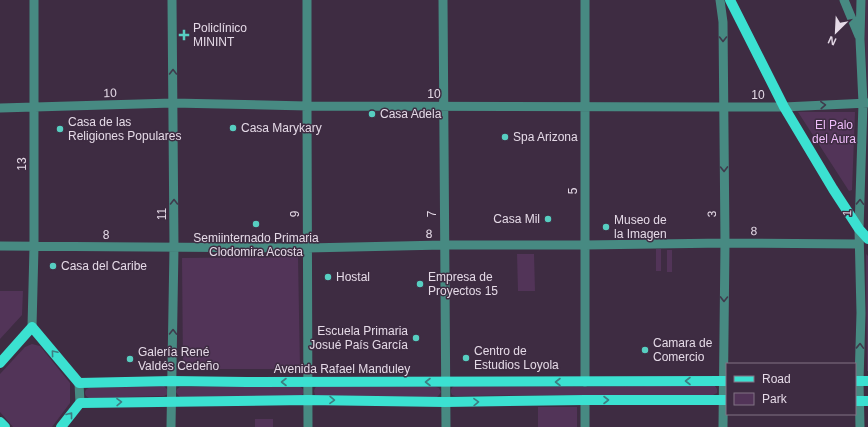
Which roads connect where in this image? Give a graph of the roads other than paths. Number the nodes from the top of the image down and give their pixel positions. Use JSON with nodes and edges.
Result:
{"nodes":[{"id":1,"x":34,"y":0,"type":"edge"},
{"id":2,"x":172,"y":0,"type":"edge"},
{"id":3,"x":308,"y":0,"type":"edge"},
{"id":4,"x":443,"y":0,"type":"edge"},
{"id":5,"x":585,"y":0,"type":"edge"},
{"id":6,"x":720,"y":0,"type":"edge"},
{"id":7,"x":730,"y":0,"type":"edge"},
{"id":8,"x":844,"y":0,"type":"edge"},
{"id":9,"x":861,"y":0,"type":"edge"},
{"id":10,"x":860,"y":39,"type":"junction"},
{"id":11,"x":173,"y":103,"type":"junction"},
{"id":12,"x":866,"y":103,"type":"edge"},
{"id":13,"x":306,"y":106,"type":"junction"},
{"id":14,"x":444,"y":106,"type":"junction"},
{"id":15,"x":585,"y":106,"type":"junction"},
{"id":16,"x":723,"y":107,"type":"junction"},
{"id":17,"x":784,"y":107,"type":"junction"},
{"id":18,"x":0,"y":108,"type":"edge"},
{"id":19,"x":34,"y":108,"type":"junction"},
{"id":20,"x":859,"y":229,"type":"junction"},
{"id":21,"x":864,"y":242,"type":"edge"},
{"id":22,"x":725,"y":243,"type":"junction"},
{"id":23,"x":585,"y":245,"type":"junction"},
{"id":24,"x":0,"y":246,"type":"edge"},
{"id":25,"x":444,"y":246,"type":"junction"},
{"id":26,"x":34,"y":247,"type":"junction"},
{"id":27,"x":174,"y":247,"type":"junction"},
{"id":28,"x":307,"y":248,"type":"junction"},
{"id":29,"x":32,"y":327,"type":"junction"},
{"id":30,"x":0,"y":364,"type":"edge"},
{"id":31,"x":172,"y":381,"type":"junction"},
{"id":32,"x":725,"y":381,"type":"edge"},
{"id":33,"x":861,"y":381,"type":"edge"},
{"id":34,"x":308,"y":382,"type":"junction"},
{"id":35,"x":445,"y":382,"type":"junction"},
{"id":36,"x":585,"y":382,"type":"junction"},
{"id":37,"x":79,"y":383,"type":"junction"},
{"id":38,"x":308,"y":400,"type":"junction"},
{"id":39,"x":585,"y":400,"type":"junction"},
{"id":40,"x":725,"y":400,"type":"edge"},
{"id":41,"x":861,"y":401,"type":"edge"},
{"id":42,"x":171,"y":402,"type":"junction"},
{"id":43,"x":445,"y":402,"type":"junction"},
{"id":44,"x":80,"y":403,"type":"junction"},
{"id":45,"x":0,"y":422,"type":"edge"},
{"id":46,"x":4,"y":427,"type":"edge"},
{"id":47,"x":61,"y":427,"type":"edge"},
{"id":48,"x":171,"y":427,"type":"edge"},
{"id":49,"x":308,"y":427,"type":"edge"},
{"id":50,"x":446,"y":427,"type":"edge"},
{"id":51,"x":585,"y":427,"type":"edge"},
{"id":52,"x":723,"y":427,"type":"edge"},
{"id":53,"x":860,"y":427,"type":"edge"}],
"edges":[{"from":1,"to":19,"type":"street","name":"13"},
{"from":11,"to":2,"type":"street","name":"11","one_way":true},
{"from":3,"to":13,"type":"street","name":"9"},
{"from":4,"to":14,"type":"street","name":"7"},
{"from":5,"to":15,"type":"street","name":"5"},
{"from":6,"to":16,"type":"street","name":"3","one_way":true},
{"from":7,"to":17,"type":"main road"},
{"from":8,"to":10,"type":"street"},
{"from":9,"to":10,"type":"street","name":"1"},
{"from":10,"to":12,"type":"street","name":"1"},
{"from":11,"to":13,"type":"street","name":"10"},
{"from":11,"to":19,"type":"street","name":"10"},
{"from":27,"to":11,"type":"street","name":"11","one_way":true},
{"from":17,"to":12,"type":"street","name":"10","one_way":true},
{"from":20,"to":12,"type":"street","name":"1","one_way":true},
{"from":13,"to":14,"type":"street","name":"10"},
{"from":13,"to":28,"type":"street","name":"9"},
{"from":14,"to":15,"type":"street","name":"10"},
{"from":14,"to":25,"type":"street","name":"7"},
{"from":15,"to":16,"type":"street","name":"10"},
{"from":15,"to":23,"type":"street","name":"5"},
{"from":16,"to":17,"type":"street","name":"10"},
{"from":16,"to":22,"type":"street","name":"3","one_way":true},
{"from":17,"to":20,"type":"main road"},
{"from":18,"to":19,"type":"street","name":"10"},
{"from":19,"to":26,"type":"street","name":"13"},
{"from":20,"to":21,"type":"main road"},
{"from":21,"to":22,"type":"street","name":"8"},
{"from":33,"to":21,"type":"street","one_way":true},
{"from":22,"to":23,"type":"street","name":"8"},
{"from":22,"to":32,"type":"street","name":"3","one_way":true},
{"from":23,"to":25,"type":"street","name":"8"},
{"from":23,"to":36,"type":"street","name":"5"},
{"from":24,"to":26,"type":"street","name":"8"},
{"from":25,"to":28,"type":"street","name":"8"},
{"from":25,"to":35,"type":"street","name":"7"},
{"from":26,"to":27,"type":"street","name":"8"},
{"from":26,"to":29,"type":"street","name":"13"},
{"from":27,"to":28,"type":"street","name":"8"},
{"from":31,"to":27,"type":"street","name":"11","one_way":true},
{"from":28,"to":34,"type":"street","name":"9"},
{"from":29,"to":30,"type":"main road"},
{"from":37,"to":29,"type":"main road","one_way":true},
{"from":34,"to":31,"type":"main road","name":"Avenida Rafael Manduley","one_way":true},
{"from":31,"to":37,"type":"main road","name":"Avenida Rafael Manduley"},
{"from":31,"to":42,"type":"street","name":"11"},
{"from":32,"to":36,"type":"main road","name":"Avenida Rafael Manduley","one_way":true},
{"from":32,"to":40,"type":"street","name":"3"},
{"from":33,"to":41,"type":"street"},
{"from":35,"to":34,"type":"main road","name":"Avenida Rafael Manduley","one_way":true},
{"from":34,"to":38,"type":"street","name":"9"},
{"from":36,"to":35,"type":"main road","name":"Avenida Rafael Manduley","one_way":true},
{"from":35,"to":43,"type":"street","name":"7"},
{"from":37,"to":44,"type":"street"},
{"from":38,"to":42,"type":"main road"},
{"from":38,"to":43,"type":"main road","one_way":true},
{"from":38,"to":49,"type":"street","name":"9"},
{"from":39,"to":40,"type":"main road","one_way":true},
{"from":43,"to":39,"type":"main road","one_way":true},
{"from":39,"to":51,"type":"street"},
{"from":40,"to":52,"type":"street","name":"3"},
{"from":41,"to":53,"type":"street"},
{"from":44,"to":42,"type":"main road","one_way":true},
{"from":42,"to":48,"type":"street","name":"11"},
{"from":43,"to":50,"type":"street","name":"7"},
{"from":47,"to":44,"type":"main road","one_way":true},
{"from":45,"to":46,"type":"main road"}]}
